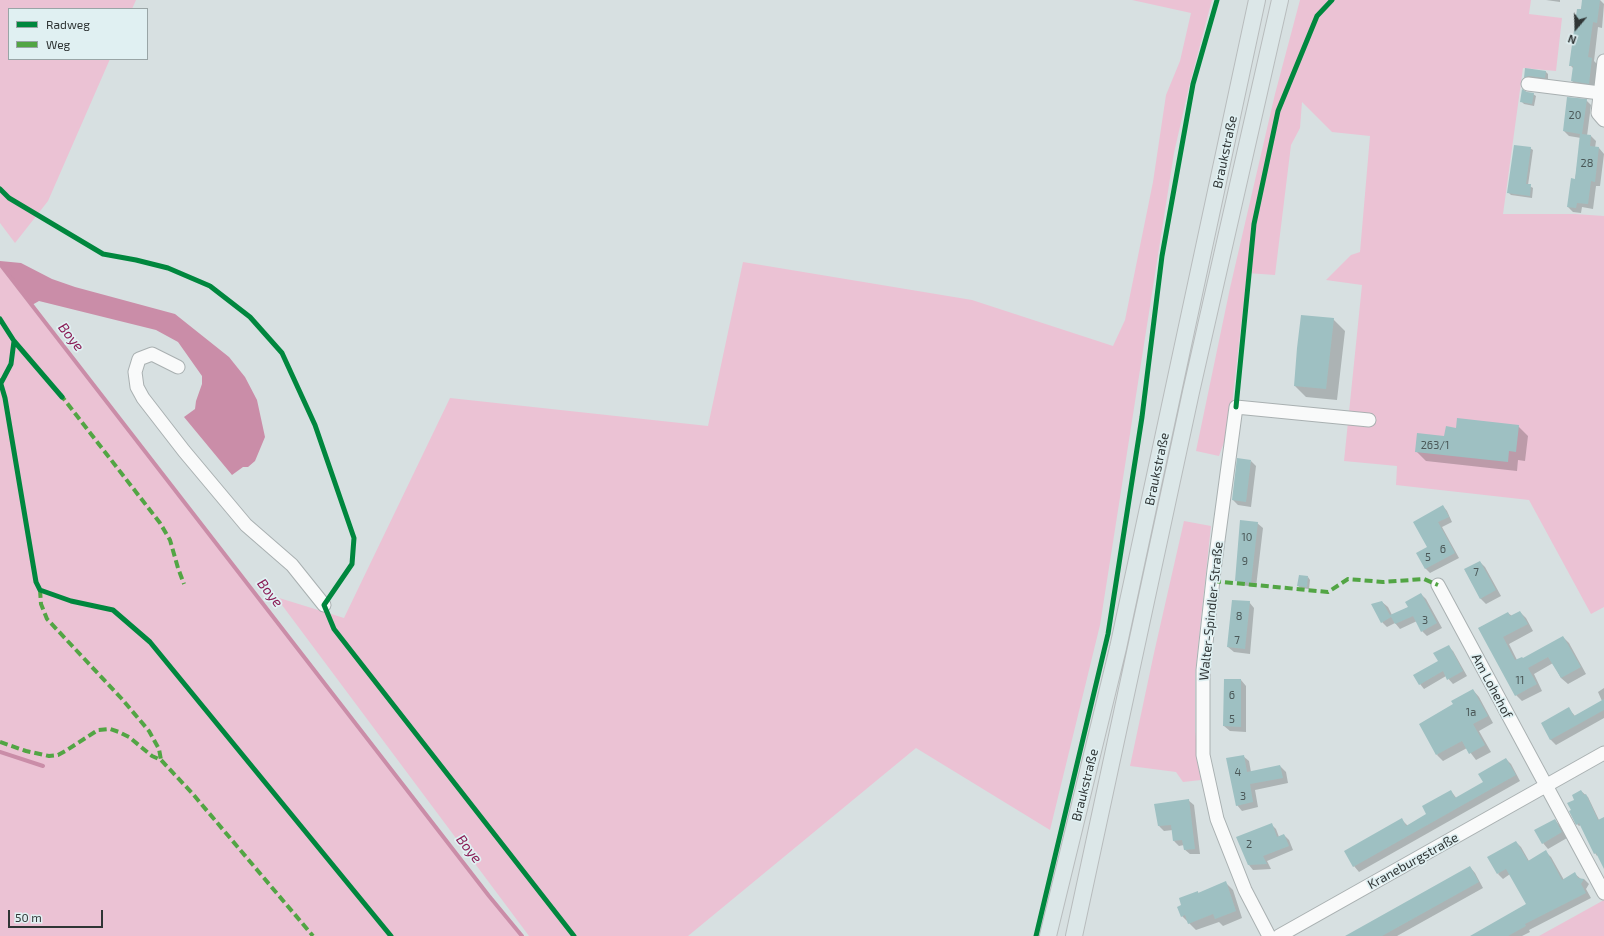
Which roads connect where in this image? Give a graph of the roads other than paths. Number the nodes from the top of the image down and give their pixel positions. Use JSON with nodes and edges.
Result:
{"nodes":[{"id":1,"x":1257,"y":0,"type":"edge"},
{"id":2,"x":1280,"y":0,"type":"edge"},
{"id":3,"x":1604,"y":61,"type":"edge"},
{"id":4,"x":1528,"y":84,"type":"dead end"},
{"id":5,"x":1600,"y":93,"type":"junction"},
{"id":6,"x":1604,"y":120,"type":"edge"},
{"id":7,"x":178,"y":367,"type":"dead end"},
{"id":8,"x":1369,"y":420,"type":"dead end"},
{"id":9,"x":1438,"y":585,"type":"dead end"},
{"id":10,"x":324,"y":605,"type":"dead end"},
{"id":11,"x":1603,"y":755,"type":"edge"},
{"id":12,"x":1547,"y":786,"type":"junction"},
{"id":13,"x":1604,"y":893,"type":"edge"},
{"id":14,"x":1048,"y":936,"type":"edge"},
{"id":15,"x":1074,"y":936,"type":"edge"},
{"id":16,"x":1268,"y":936,"type":"edge"},
{"id":17,"x":1278,"y":936,"type":"edge"}],
"edges":[{"from":1,"to":14,"type":"main road","name":"Braukstraße"},
{"from":2,"to":15,"type":"main road","name":"Braukstraße"},
{"from":3,"to":5,"type":"street"},
{"from":4,"to":5,"type":"street"},
{"from":5,"to":6,"type":"street"},
{"from":7,"to":10,"type":"street"},
{"from":8,"to":16,"type":"street","name":"Walter-Spindler-Straße"},
{"from":9,"to":12,"type":"street","name":"Am Lohehof"},
{"from":11,"to":12,"type":"street","name":"Kraneburgstraße"},
{"from":12,"to":13,"type":"street"},
{"from":12,"to":17,"type":"street","name":"Kraneburgstraße"}]}
